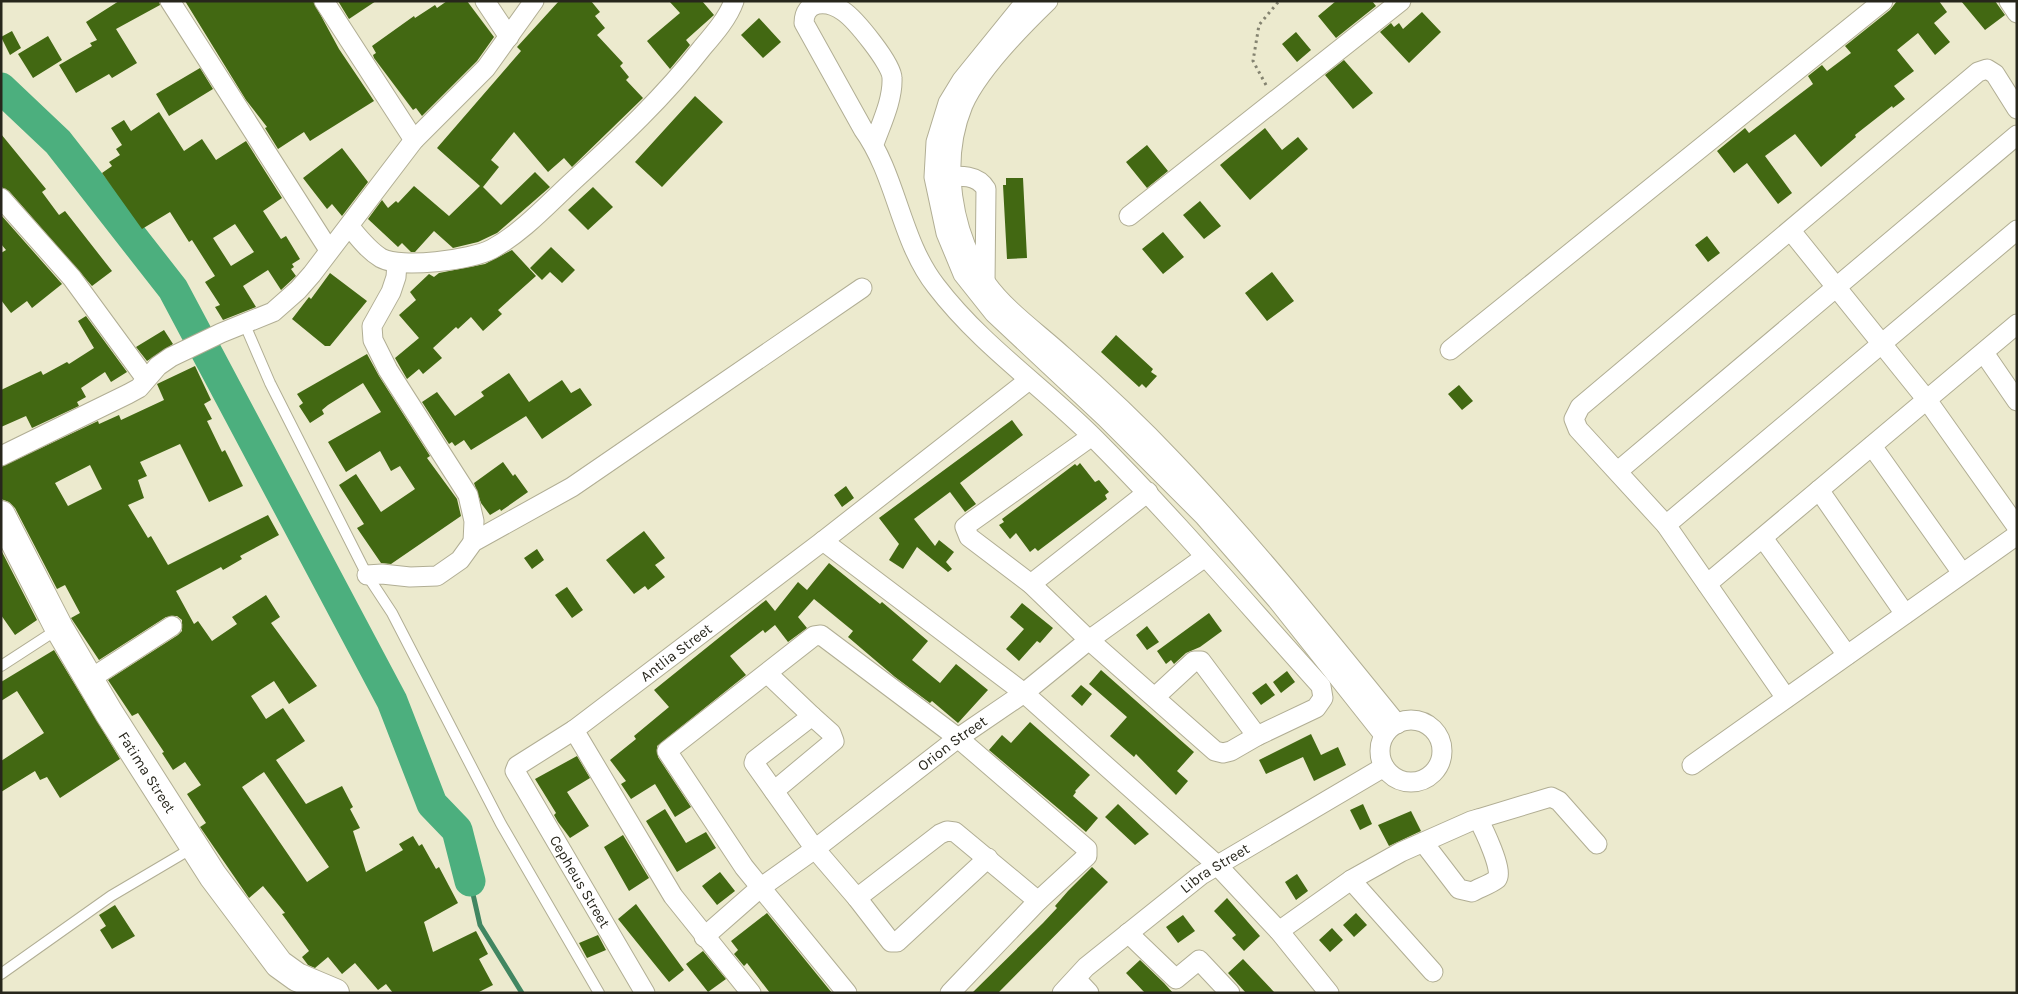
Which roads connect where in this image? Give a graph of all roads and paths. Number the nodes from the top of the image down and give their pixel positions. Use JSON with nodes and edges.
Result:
{"nodes":[{"id":1,"x":170,"y":1,"type":"edge"},
{"id":2,"x":324,"y":1,"type":"edge"},
{"id":3,"x":485,"y":1,"type":"edge"},
{"id":4,"x":534,"y":1,"type":"edge"},
{"id":5,"x":734,"y":1,"type":"edge"},
{"id":6,"x":1026,"y":1,"type":"edge"},
{"id":7,"x":1048,"y":1,"type":"edge"},
{"id":8,"x":1279,"y":1,"type":"edge"},
{"id":9,"x":1402,"y":1,"type":"edge"},
{"id":10,"x":1883,"y":1,"type":"edge"},
{"id":11,"x":2009,"y":1,"type":"edge"},
{"id":12,"x":2017,"y":13,"type":"edge"},
{"id":13,"x":509,"y":37,"type":"junction"},
{"id":14,"x":981,"y":65,"type":"junction"},
{"id":15,"x":1274,"y":100,"type":"junction"},
{"id":16,"x":2017,"y":109,"type":"edge"},
{"id":17,"x":2017,"y":135,"type":"edge"},
{"id":18,"x":414,"y":140,"type":"junction"},
{"id":19,"x":874,"y":144,"type":"junction"},
{"id":20,"x":942,"y":177,"type":"junction"},
{"id":21,"x":1,"y":198,"type":"edge"},
{"id":22,"x":1129,"y":216,"type":"dead end"},
{"id":23,"x":349,"y":226,"type":"junction"},
{"id":24,"x":2017,"y":230,"type":"edge"},
{"id":25,"x":1792,"y":231,"type":"junction"},
{"id":26,"x":328,"y":250,"type":"junction"},
{"id":27,"x":397,"y":263,"type":"junction"},
{"id":28,"x":1838,"y":286,"type":"junction"},
{"id":29,"x":981,"y":287,"type":"junction"},
{"id":30,"x":862,"y":288,"type":"dead end"},
{"id":31,"x":2017,"y":324,"type":"edge"},
{"id":32,"x":245,"y":325,"type":"junction"},
{"id":33,"x":1882,"y":343,"type":"junction"},
{"id":34,"x":1450,"y":350,"type":"dead end"},
{"id":35,"x":1984,"y":353,"type":"junction"},
{"id":36,"x":146,"y":379,"type":"junction"},
{"id":37,"x":1029,"y":380,"type":"junction"},
{"id":38,"x":1928,"y":400,"type":"junction"},
{"id":39,"x":2017,"y":401,"type":"edge"},
{"id":40,"x":1092,"y":436,"type":"junction"},
{"id":41,"x":1872,"y":446,"type":"junction"},
{"id":42,"x":1,"y":456,"type":"edge"},
{"id":43,"x":1618,"y":471,"type":"junction"},
{"id":44,"x":1819,"y":490,"type":"junction"},
{"id":45,"x":1148,"y":492,"type":"junction"},
{"id":46,"x":1,"y":516,"type":"edge"},
{"id":47,"x":1666,"y":525,"type":"junction"},
{"id":48,"x":2017,"y":527,"type":"edge"},
{"id":49,"x":2017,"y":535,"type":"edge"},
{"id":50,"x":1763,"y":538,"type":"junction"},
{"id":51,"x":823,"y":541,"type":"junction"},
{"id":52,"x":474,"y":542,"type":"junction"},
{"id":53,"x":1205,"y":556,"type":"junction"},
{"id":54,"x":1962,"y":573,"type":"junction"},
{"id":55,"x":367,"y":574,"type":"junction"},
{"id":56,"x":1031,"y":584,"type":"junction"},
{"id":57,"x":1707,"y":584,"type":"junction"},
{"id":58,"x":1905,"y":614,"type":"junction"},
{"id":59,"x":172,"y":626,"type":"dead end"},
{"id":60,"x":59,"y":628,"type":"junction"},
{"id":61,"x":1089,"y":640,"type":"junction"},
{"id":62,"x":1847,"y":655,"type":"junction"},
{"id":63,"x":1,"y":666,"type":"edge"},
{"id":64,"x":768,"y":674,"type":"junction"},
{"id":65,"x":90,"y":679,"type":"junction"},
{"id":66,"x":1024,"y":693,"type":"junction"},
{"id":67,"x":1155,"y":697,"type":"junction"},
{"id":68,"x":1786,"y":698,"type":"junction"},
{"id":69,"x":812,"y":716,"type":"junction"},
{"id":70,"x":1390,"y":729,"type":"junction"},
{"id":71,"x":574,"y":730,"type":"junction"},
{"id":72,"x":1257,"y":736,"type":"junction"},
{"id":73,"x":958,"y":738,"type":"junction"},
{"id":74,"x":1692,"y":765,"type":"dead end"},
{"id":75,"x":1384,"y":767,"type":"junction"},
{"id":76,"x":515,"y":771,"type":"joint"},
{"id":77,"x":774,"y":791,"type":"junction"},
{"id":78,"x":1478,"y":819,"type":"junction"},
{"id":79,"x":1423,"y":842,"type":"junction"},
{"id":80,"x":1597,"y":844,"type":"dead end"},
{"id":81,"x":195,"y":847,"type":"junction"},
{"id":82,"x":815,"y":849,"type":"junction"},
{"id":83,"x":988,"y":858,"type":"junction"},
{"id":84,"x":1217,"y":865,"type":"junction"},
{"id":85,"x":1351,"y":880,"type":"junction"},
{"id":86,"x":760,"y":888,"type":"junction"},
{"id":87,"x":857,"y":898,"type":"junction"},
{"id":88,"x":1038,"y":901,"type":"junction"},
{"id":89,"x":1278,"y":931,"type":"junction"},
{"id":90,"x":1128,"y":933,"type":"junction"},
{"id":91,"x":704,"y":936,"type":"junction"},
{"id":92,"x":1433,"y":972,"type":"dead end"},
{"id":93,"x":1,"y":974,"type":"edge"},
{"id":94,"x":1076,"y":978,"type":"junction"},
{"id":95,"x":1182,"y":986,"type":"edge"},
{"id":96,"x":335,"y":993,"type":"edge"},
{"id":97,"x":599,"y":993,"type":"edge"},
{"id":98,"x":645,"y":993,"type":"edge"},
{"id":99,"x":751,"y":993,"type":"edge"},
{"id":100,"x":847,"y":993,"type":"edge"},
{"id":101,"x":950,"y":993,"type":"edge"},
{"id":102,"x":1062,"y":993,"type":"edge"},
{"id":103,"x":1089,"y":993,"type":"edge"},
{"id":104,"x":1230,"y":993,"type":"edge"},
{"id":105,"x":1330,"y":993,"type":"edge"}],
"edges":[{"from":1,"to":26,"type":"street"},
{"from":2,"to":18,"type":"street"},
{"from":3,"to":13,"type":"street"},
{"from":4,"to":13,"type":"street"},
{"from":5,"to":27,"type":"street"},
{"from":6,"to":14,"type":"street"},
{"from":7,"to":14,"type":"street"},
{"from":8,"to":15,"type":"path"},
{"from":9,"to":15,"type":"street"},
{"from":10,"to":34,"type":"street"},
{"from":11,"to":12,"type":"street"},
{"from":13,"to":18,"type":"street"},
{"from":14,"to":20,"type":"street"},
{"from":15,"to":22,"type":"street"},
{"from":16,"to":25,"type":"street"},
{"from":17,"to":28,"type":"street"},
{"from":18,"to":23,"type":"street"},
{"from":19,"to":19,"type":"street"},
{"from":19,"to":37,"type":"street"},
{"from":20,"to":29,"type":"street"},
{"from":20,"to":29,"type":"street"},
{"from":21,"to":36,"type":"street"},
{"from":23,"to":26,"type":"street"},
{"from":23,"to":27,"type":"street"},
{"from":24,"to":33,"type":"street"},
{"from":25,"to":28,"type":"street"},
{"from":25,"to":43,"type":"street"},
{"from":26,"to":32,"type":"street"},
{"from":27,"to":52,"type":"street"},
{"from":28,"to":33,"type":"street"},
{"from":28,"to":43,"type":"street"},
{"from":29,"to":70,"type":"street"},
{"from":30,"to":52,"type":"street"},
{"from":31,"to":35,"type":"street"},
{"from":32,"to":36,"type":"street"},
{"from":32,"to":55,"type":"lane"},
{"from":33,"to":38,"type":"street"},
{"from":33,"to":47,"type":"street"},
{"from":35,"to":38,"type":"street"},
{"from":35,"to":39,"type":"street"},
{"from":36,"to":42,"type":"street"},
{"from":37,"to":40,"type":"street"},
{"from":37,"to":51,"type":"street","name":"Antlia Street"},
{"from":38,"to":41,"type":"street"},
{"from":38,"to":48,"type":"street"},
{"from":40,"to":45,"type":"street"},
{"from":40,"to":56,"type":"street"},
{"from":41,"to":44,"type":"street"},
{"from":41,"to":54,"type":"street"},
{"from":43,"to":47,"type":"street"},
{"from":44,"to":50,"type":"street"},
{"from":44,"to":58,"type":"street"},
{"from":45,"to":53,"type":"street"},
{"from":45,"to":56,"type":"street"},
{"from":46,"to":60,"type":"street","name":"Fatima Street"},
{"from":47,"to":57,"type":"street"},
{"from":49,"to":54,"type":"street"},
{"from":50,"to":57,"type":"street"},
{"from":50,"to":62,"type":"street"},
{"from":51,"to":66,"type":"street"},
{"from":51,"to":71,"type":"street","name":"Antlia Street"},
{"from":52,"to":55,"type":"street"},
{"from":53,"to":61,"type":"street","name":"Orion Street"},
{"from":53,"to":72,"type":"street"},
{"from":54,"to":58,"type":"street"},
{"from":55,"to":97,"type":"lane"},
{"from":56,"to":61,"type":"street"},
{"from":57,"to":68,"type":"street"},
{"from":58,"to":62,"type":"street"},
{"from":59,"to":65,"type":"street"},
{"from":60,"to":63,"type":"lane"},
{"from":60,"to":65,"type":"street","name":"Fatima Street"},
{"from":61,"to":66,"type":"street","name":"Orion Street"},
{"from":61,"to":67,"type":"street"},
{"from":62,"to":68,"type":"street"},
{"from":64,"to":69,"type":"street"},
{"from":64,"to":73,"type":"street"},
{"from":64,"to":86,"type":"street"},
{"from":65,"to":81,"type":"street","name":"Fatima Street"},
{"from":66,"to":73,"type":"street","name":"Orion Street"},
{"from":66,"to":84,"type":"street"},
{"from":67,"to":72,"type":"street"},
{"from":67,"to":72,"type":"street"},
{"from":68,"to":74,"type":"street"},
{"from":69,"to":77,"type":"street"},
{"from":69,"to":77,"type":"street"},
{"from":70,"to":75,"type":"street"},
{"from":70,"to":75,"type":"street"},
{"from":71,"to":76,"type":"street","name":"Antlia Street"},
{"from":71,"to":91,"type":"street"},
{"from":73,"to":82,"type":"street","name":"Orion Street"},
{"from":73,"to":88,"type":"street"},
{"from":75,"to":84,"type":"street","name":"Libra Street"},
{"from":76,"to":98,"type":"street","name":"Cepheus Street"},
{"from":77,"to":82,"type":"street"},
{"from":78,"to":79,"type":"street"},
{"from":78,"to":79,"type":"street"},
{"from":78,"to":80,"type":"street"},
{"from":79,"to":85,"type":"street"},
{"from":81,"to":93,"type":"lane"},
{"from":81,"to":96,"type":"street","name":"Fatima Street"},
{"from":82,"to":86,"type":"street","name":"Orion Street"},
{"from":82,"to":87,"type":"street"},
{"from":83,"to":87,"type":"street"},
{"from":83,"to":87,"type":"street"},
{"from":83,"to":88,"type":"street"},
{"from":84,"to":89,"type":"street"},
{"from":84,"to":90,"type":"street","name":"Libra Street"},
{"from":85,"to":89,"type":"street"},
{"from":85,"to":92,"type":"street"},
{"from":86,"to":91,"type":"street","name":"Orion Street"},
{"from":86,"to":100,"type":"street"},
{"from":88,"to":101,"type":"street"},
{"from":89,"to":105,"type":"street"},
{"from":90,"to":94,"type":"street","name":"Libra Street"},
{"from":90,"to":95,"type":"street"},
{"from":91,"to":99,"type":"street"},
{"from":94,"to":102,"type":"street","name":"Libra Street"},
{"from":94,"to":103,"type":"street"},
{"from":95,"to":104,"type":"street"}]}
